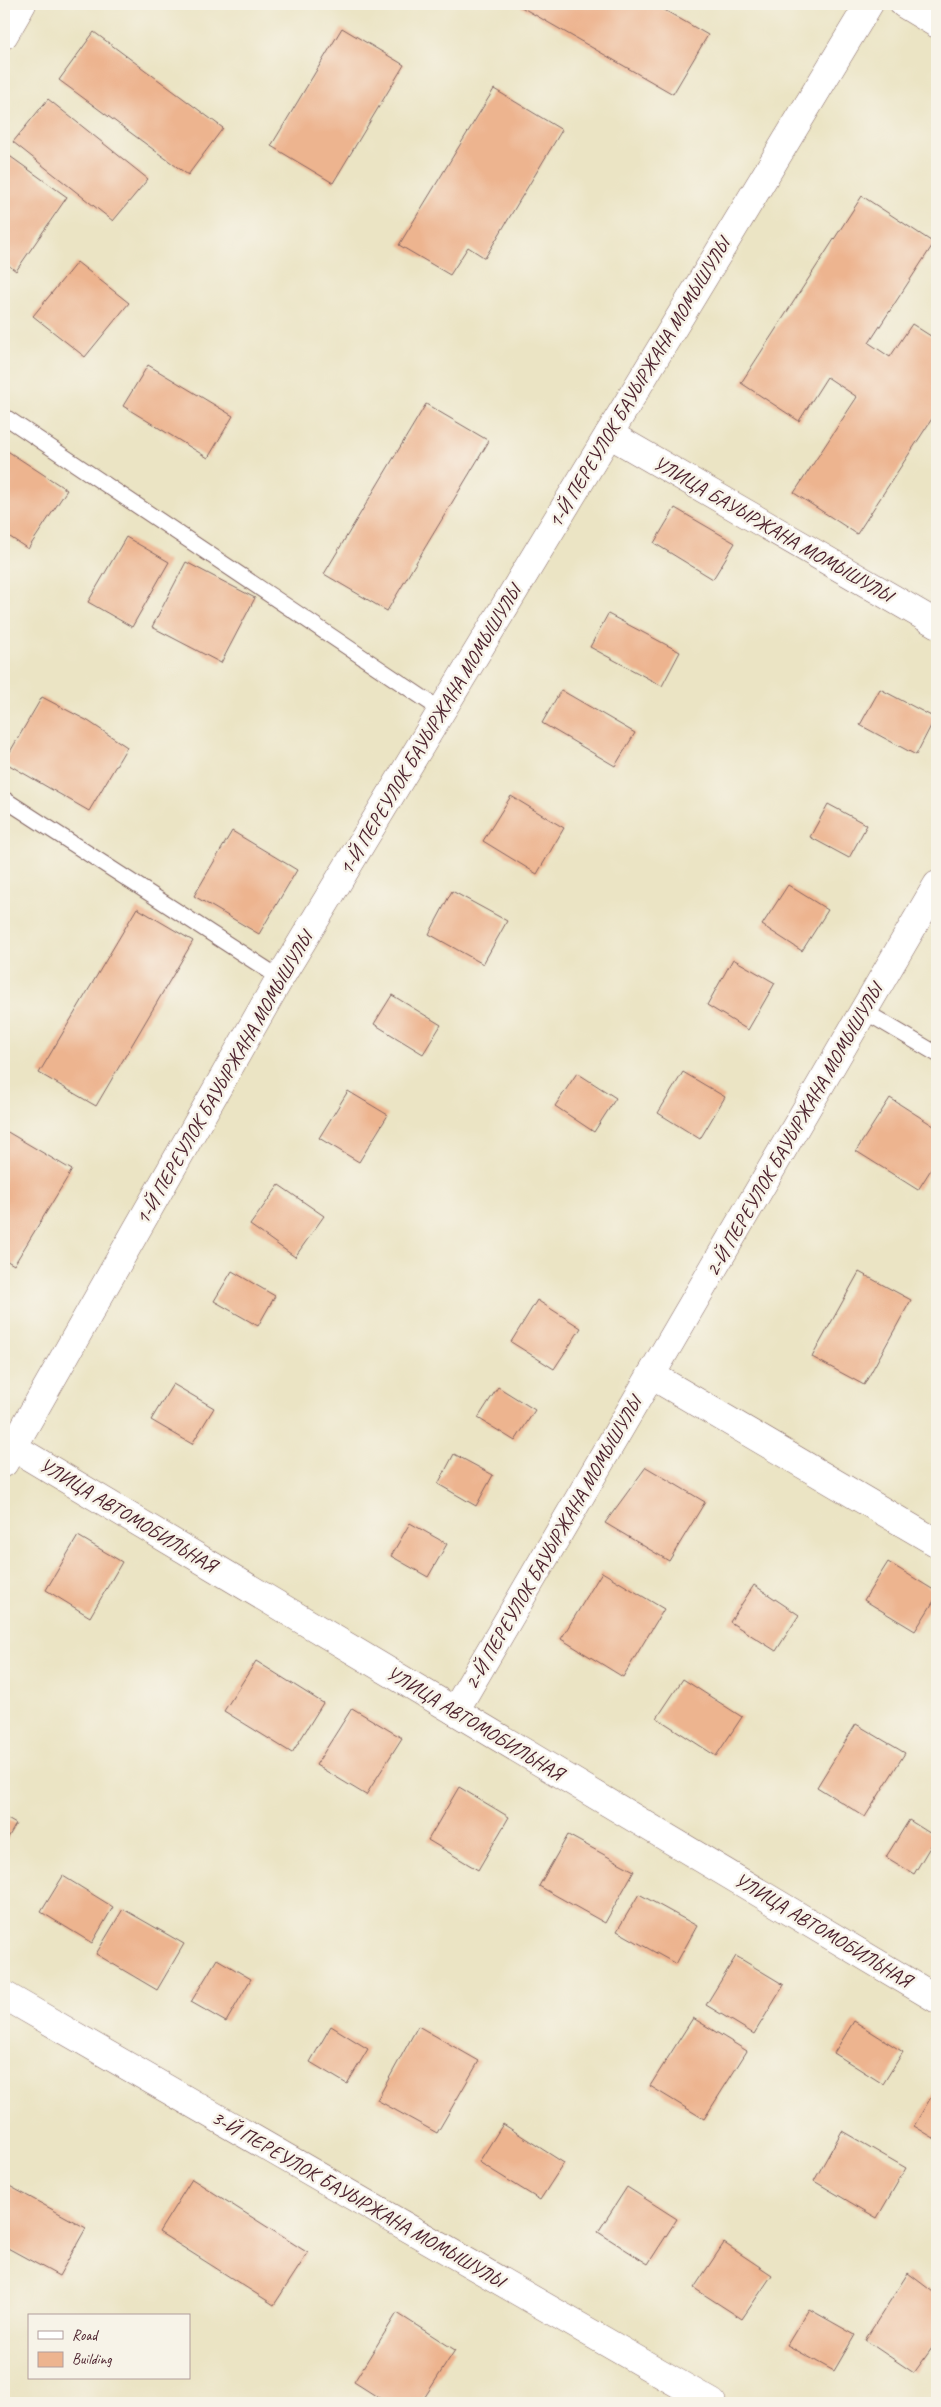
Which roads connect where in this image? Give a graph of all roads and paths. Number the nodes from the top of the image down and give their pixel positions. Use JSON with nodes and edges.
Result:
{"nodes":[{"id":1,"x":22,"y":4,"type":"edge"},
{"id":2,"x":869,"y":4,"type":"edge"},
{"id":3,"x":904,"y":4,"type":"edge"},
{"id":4,"x":937,"y":24,"type":"edge"},
{"id":5,"x":4,"y":35,"type":"edge"},
{"id":6,"x":4,"y":416,"type":"edge"},
{"id":7,"x":609,"y":434,"type":"junction"},
{"id":8,"x":937,"y":624,"type":"edge"},
{"id":9,"x":441,"y":710,"type":"junction"},
{"id":10,"x":4,"y":798,"type":"edge"},
{"id":11,"x":937,"y":886,"type":"edge"},
{"id":12,"x":280,"y":978,"type":"junction"},
{"id":13,"x":864,"y":1011,"type":"junction"},
{"id":14,"x":937,"y":1054,"type":"edge"},
{"id":15,"x":651,"y":1375,"type":"junction"},
{"id":16,"x":8,"y":1455,"type":"edge"},
{"id":17,"x":937,"y":1543,"type":"edge"},
{"id":18,"x":455,"y":1711,"type":"junction"},
{"id":19,"x":4,"y":1995,"type":"edge"},
{"id":20,"x":937,"y":1999,"type":"edge"},
{"id":21,"x":712,"y":2403,"type":"edge"}],
"edges":[{"from":1,"to":5,"type":"street"},
{"from":2,"to":7,"type":"street","name":"1-Й ПЕРЕУЛОК БАУЫРЖАНА МОМЫШУЛЫ"},
{"from":3,"to":4,"type":"street"},
{"from":6,"to":9,"type":"lane"},
{"from":7,"to":8,"type":"street","name":"УЛИЦА БАУЫРЖАНА МОМЫШУЛЫ"},
{"from":7,"to":9,"type":"street","name":"1-Й ПЕРЕУЛОК БАУЫРЖАНА МОМЫШУЛЫ"},
{"from":9,"to":12,"type":"street","name":"1-Й ПЕРЕУЛОК БАУЫРЖАНА МОМЫШУЛЫ"},
{"from":10,"to":12,"type":"lane"},
{"from":11,"to":13,"type":"street","name":"2-Й ПЕРЕУЛОК БАУЫРЖАНА МОМЫШУЛЫ"},
{"from":12,"to":16,"type":"street","name":"1-Й ПЕРЕУЛОК БАУЫРЖАНА МОМЫШУЛЫ"},
{"from":13,"to":14,"type":"lane"},
{"from":13,"to":15,"type":"street","name":"2-Й ПЕРЕУЛОК БАУЫРЖАНА МОМЫШУЛЫ"},
{"from":15,"to":17,"type":"street","name":"2-Й ПЕРЕУЛОК БАУЫРЖАНА МОМЫШУЛЫ"},
{"from":15,"to":18,"type":"street","name":"2-Й ПЕРЕУЛОК БАУЫРЖАНА МОМЫШУЛЫ"},
{"from":16,"to":18,"type":"street","name":"УЛИЦА АВТОМОБИЛЬНАЯ"},
{"from":18,"to":20,"type":"street","name":"УЛИЦА АВТОМОБИЛЬНАЯ"},
{"from":19,"to":21,"type":"street","name":"3-Й ПЕРЕУЛОК БАУЫРЖАНА МОМЫШУЛЫ"}]}
